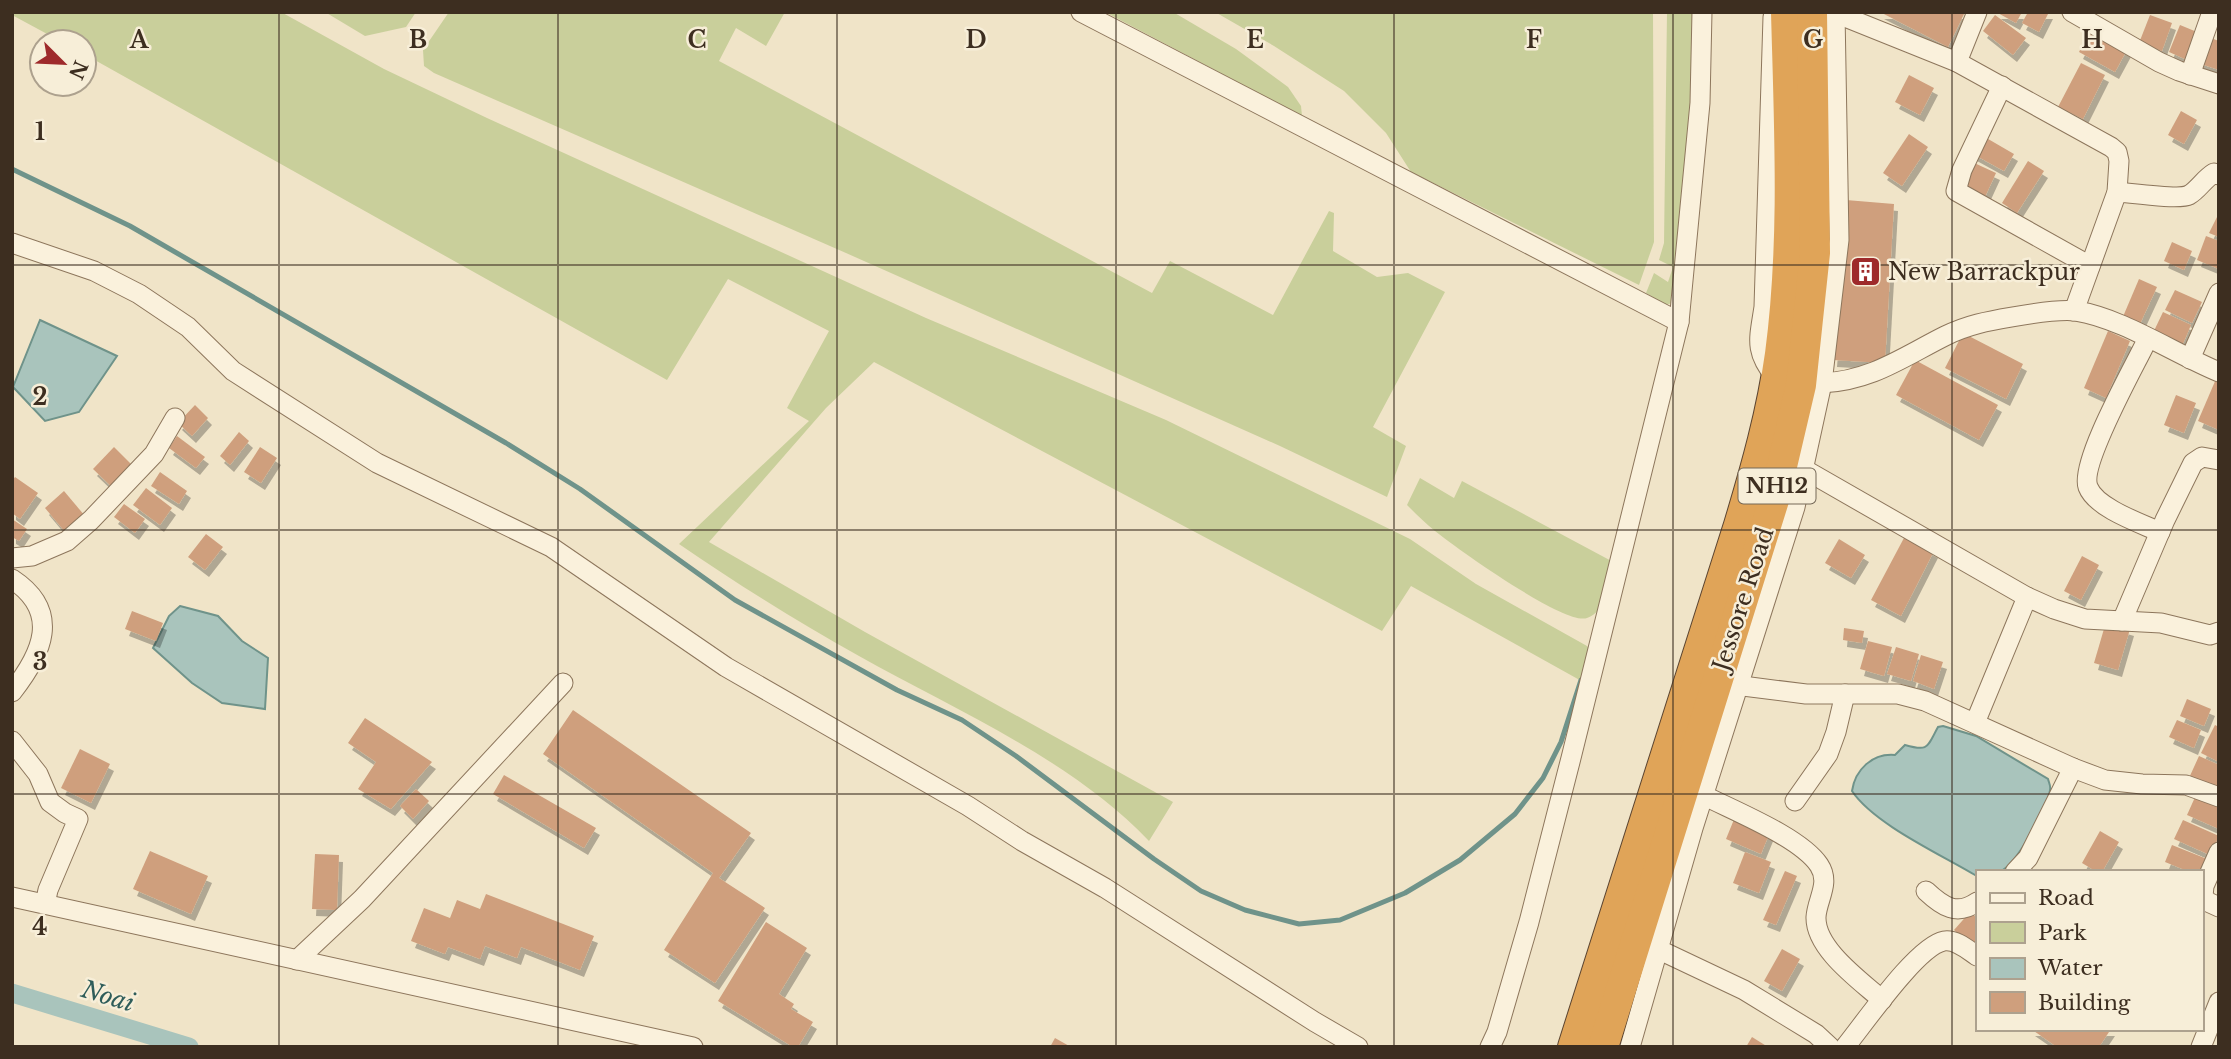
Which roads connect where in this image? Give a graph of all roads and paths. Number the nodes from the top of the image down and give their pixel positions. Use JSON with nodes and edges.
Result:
{"nodes":[{"id":1,"x":1081,"y":12,"type":"edge"},
{"id":2,"x":1702,"y":12,"type":"edge"},
{"id":3,"x":1773,"y":12,"type":"edge"},
{"id":4,"x":1786,"y":12,"type":"edge"},
{"id":5,"x":1977,"y":12,"type":"edge"},
{"id":6,"x":2073,"y":12,"type":"edge"},
{"id":7,"x":2211,"y":12,"type":"edge"},
{"id":8,"x":1827,"y":13,"type":"edge"},
{"id":9,"x":1957,"y":62,"type":"junction"},
{"id":10,"x":2190,"y":75,"type":"junction"},
{"id":11,"x":2219,"y":84,"type":"edge"},
{"id":12,"x":2002,"y":86,"type":"junction"},
{"id":13,"x":2219,"y":175,"type":"edge"},
{"id":14,"x":2117,"y":192,"type":"junction"},
{"id":15,"x":12,"y":243,"type":"edge"},
{"id":16,"x":2090,"y":266,"type":"junction"},
{"id":17,"x":2219,"y":293,"type":"edge"},
{"id":18,"x":2074,"y":311,"type":"junction"},
{"id":19,"x":1679,"y":322,"type":"junction"},
{"id":20,"x":2148,"y":338,"type":"junction"},
{"id":21,"x":2190,"y":359,"type":"junction"},
{"id":22,"x":2219,"y":372,"type":"edge"},
{"id":23,"x":1776,"y":378,"type":"junction"},
{"id":24,"x":1822,"y":383,"type":"junction"},
{"id":25,"x":175,"y":418,"type":"dead end"},
{"id":26,"x":2219,"y":460,"type":"edge"},
{"id":27,"x":1794,"y":464,"type":"junction"},
{"id":28,"x":2160,"y":532,"type":"junction"},
{"id":29,"x":12,"y":558,"type":"edge"},
{"id":30,"x":12,"y":579,"type":"edge"},
{"id":31,"x":2027,"y":597,"type":"junction"},
{"id":32,"x":2122,"y":621,"type":"junction"},
{"id":33,"x":2219,"y":632,"type":"edge"},
{"id":34,"x":563,"y":683,"type":"dead end"},
{"id":35,"x":1727,"y":684,"type":"junction"},
{"id":36,"x":12,"y":692,"type":"edge"},
{"id":37,"x":1845,"y":694,"type":"junction"},
{"id":38,"x":1975,"y":723,"type":"junction"},
{"id":39,"x":12,"y":741,"type":"edge"},
{"id":40,"x":2073,"y":768,"type":"junction"},
{"id":41,"x":1703,"y":795,"type":"junction"},
{"id":42,"x":2219,"y":797,"type":"edge"},
{"id":43,"x":1795,"y":801,"type":"dead end"},
{"id":44,"x":2219,"y":852,"type":"edge"},
{"id":45,"x":2017,"y":870,"type":"edge"},
{"id":46,"x":1926,"y":891,"type":"dead end"},
{"id":47,"x":12,"y":897,"type":"edge"},
{"id":48,"x":1976,"y":903,"type":"edge"},
{"id":49,"x":45,"y":904,"type":"junction"},
{"id":50,"x":2219,"y":907,"type":"edge"},
{"id":51,"x":1636,"y":940,"type":"junction"},
{"id":52,"x":1976,"y":955,"type":"edge"},
{"id":53,"x":298,"y":960,"type":"junction"},
{"id":54,"x":1882,"y":1000,"type":"junction"},
{"id":55,"x":2219,"y":1002,"type":"edge"},
{"id":56,"x":694,"y":1047,"type":"edge"},
{"id":57,"x":1358,"y":1047,"type":"edge"},
{"id":58,"x":1490,"y":1047,"type":"edge"},
{"id":59,"x":1573,"y":1047,"type":"edge"},
{"id":60,"x":1603,"y":1047,"type":"edge"},
{"id":61,"x":1630,"y":1047,"type":"edge"},
{"id":62,"x":1830,"y":1047,"type":"edge"},
{"id":63,"x":1845,"y":1047,"type":"edge"},
{"id":64,"x":2201,"y":1047,"type":"edge"}],
"edges":[{"from":1,"to":19,"type":"street"},
{"from":2,"to":19,"type":"street"},
{"from":3,"to":23,"type":"street"},
{"from":4,"to":23,"type":"highway","number":"NH12"},
{"from":5,"to":9,"type":"street"},
{"from":6,"to":10,"type":"street"},
{"from":7,"to":10,"type":"street"},
{"from":8,"to":9,"type":"street"},
{"from":8,"to":24,"type":"street"},
{"from":8,"to":27,"type":"highway","name":"Jessore Road","number":"NH12"},
{"from":9,"to":12,"type":"street"},
{"from":10,"to":11,"type":"street"},
{"from":12,"to":14,"type":"street"},
{"from":12,"to":16,"type":"street"},
{"from":13,"to":14,"type":"street"},
{"from":14,"to":16,"type":"street"},
{"from":15,"to":57,"type":"street"},
{"from":16,"to":18,"type":"street"},
{"from":17,"to":21,"type":"street"},
{"from":18,"to":20,"type":"street"},
{"from":18,"to":24,"type":"street"},
{"from":19,"to":58,"type":"street"},
{"from":20,"to":21,"type":"street"},
{"from":20,"to":28,"type":"street"},
{"from":21,"to":22,"type":"street"},
{"from":23,"to":51,"type":"highway","number":"NH12"},
{"from":24,"to":27,"type":"street"},
{"from":25,"to":29,"type":"street"},
{"from":26,"to":28,"type":"street"},
{"from":27,"to":31,"type":"street"},
{"from":27,"to":35,"type":"highway","name":"Jessore Road","number":"NH12"},
{"from":28,"to":32,"type":"street"},
{"from":30,"to":36,"type":"street"},
{"from":31,"to":32,"type":"street"},
{"from":31,"to":38,"type":"street"},
{"from":32,"to":33,"type":"street"},
{"from":34,"to":53,"type":"street"},
{"from":35,"to":37,"type":"street"},
{"from":35,"to":41,"type":"street"},
{"from":35,"to":51,"type":"highway","name":"Jessore Road","number":"NH12"},
{"from":37,"to":38,"type":"street"},
{"from":37,"to":43,"type":"street"},
{"from":38,"to":40,"type":"street"},
{"from":39,"to":49,"type":"street"},
{"from":40,"to":42,"type":"street"},
{"from":40,"to":45,"type":"street"},
{"from":41,"to":51,"type":"street"},
{"from":41,"to":54,"type":"street"},
{"from":44,"to":50,"type":"street"},
{"from":46,"to":48,"type":"street"},
{"from":47,"to":49,"type":"street"},
{"from":49,"to":53,"type":"street"},
{"from":51,"to":59,"type":"highway","number":"NH12"},
{"from":51,"to":60,"type":"highway","name":"Jessore Road","number":"NH12"},
{"from":51,"to":61,"type":"street"},
{"from":51,"to":62,"type":"street"},
{"from":52,"to":54,"type":"street"},
{"from":53,"to":56,"type":"street"},
{"from":54,"to":63,"type":"street"},
{"from":55,"to":64,"type":"street"}]}
